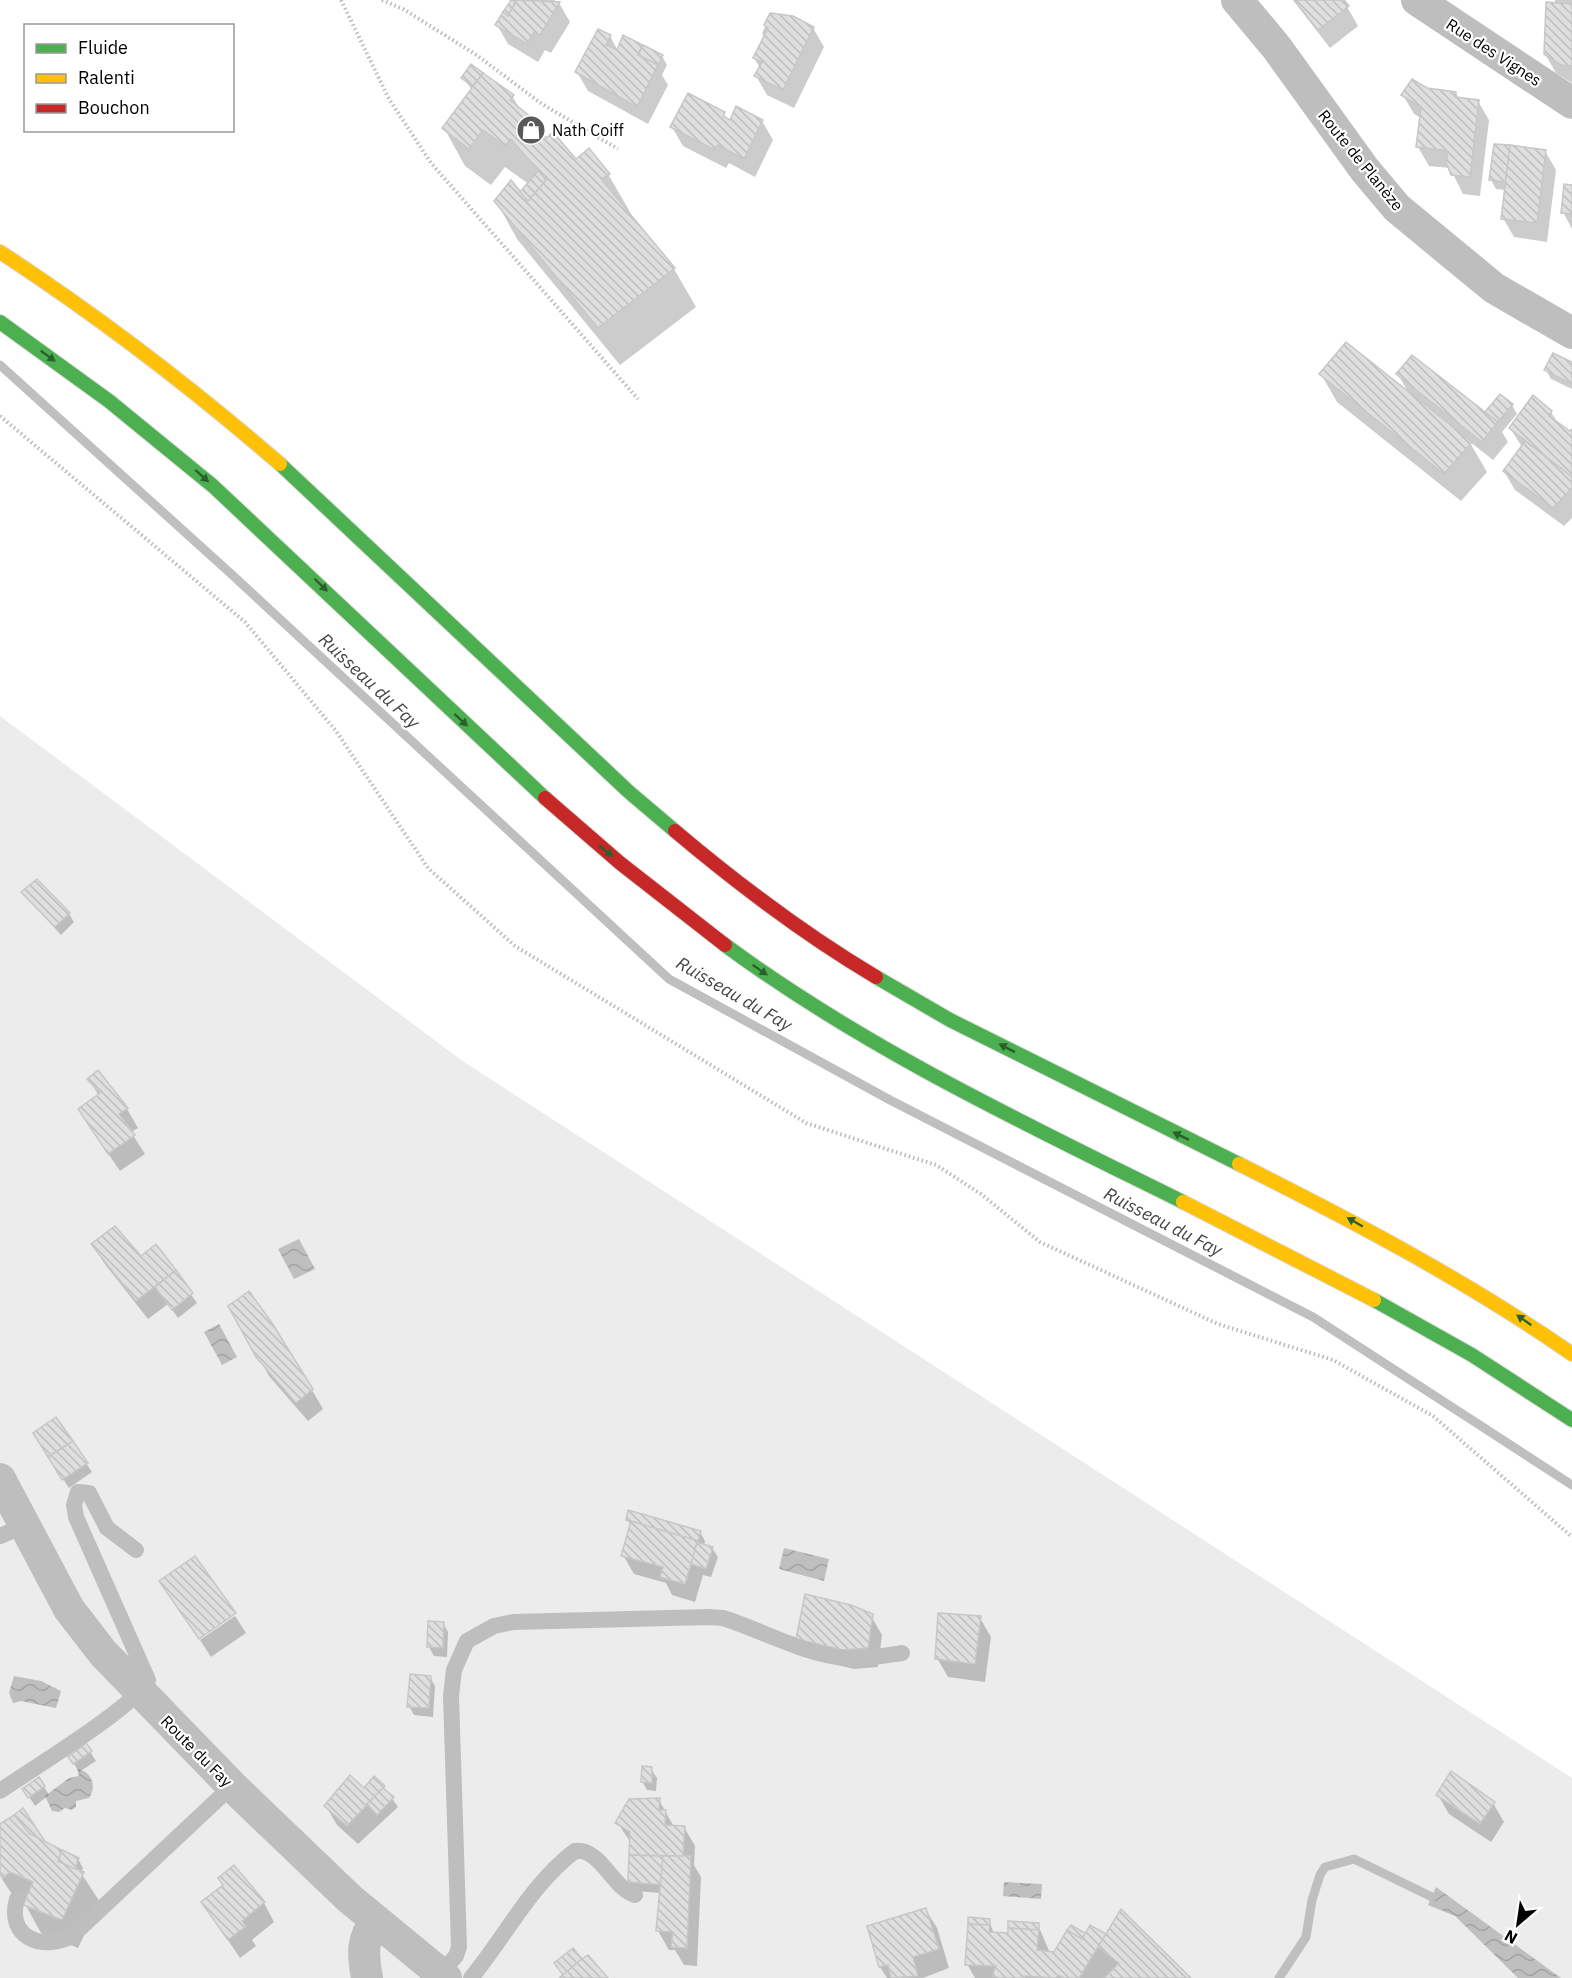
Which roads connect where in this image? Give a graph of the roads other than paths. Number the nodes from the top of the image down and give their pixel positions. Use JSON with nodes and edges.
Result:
{"nodes":[{"id":1,"x":1237,"y":0,"type":"edge"},
{"id":2,"x":1417,"y":0,"type":"edge"},
{"id":3,"x":1572,"y":103,"type":"edge"},
{"id":4,"x":0,"y":252,"type":"edge"},
{"id":5,"x":0,"y":322,"type":"edge"},
{"id":6,"x":1572,"y":333,"type":"edge"},
{"id":7,"x":1572,"y":1354,"type":"edge"},
{"id":8,"x":1572,"y":1420,"type":"edge"},
{"id":9,"x":0,"y":1479,"type":"edge"},
{"id":10,"x":12,"y":1531,"type":"edge"},
{"id":11,"x":136,"y":1550,"type":"dead end"},
{"id":12,"x":902,"y":1653,"type":"dead end"},
{"id":13,"x":138,"y":1692,"type":"junction"},
{"id":14,"x":232,"y":1786,"type":"junction"},
{"id":15,"x":0,"y":1791,"type":"edge"},
{"id":16,"x":635,"y":1895,"type":"dead end"},
{"id":17,"x":17,"y":1899,"type":"dead end"},
{"id":18,"x":376,"y":1921,"type":"junction"},
{"id":19,"x":452,"y":1976,"type":"edge"},
{"id":20,"x":367,"y":1978,"type":"edge"}],
"edges":[{"from":1,"to":6,"type":"street","name":"Route de Planèze"},
{"from":2,"to":3,"type":"street","name":"Rue des Vignes"},
{"from":7,"to":4,"type":"highway","one_way":true},
{"from":5,"to":8,"type":"highway","one_way":true},
{"from":9,"to":10,"type":"street","name":"Route du Fay"},
{"from":10,"to":13,"type":"street","name":"Route du Fay"},
{"from":11,"to":13,"type":"lane"},
{"from":12,"to":19,"type":"lane"},
{"from":13,"to":14,"type":"street","name":"Route du Fay"},
{"from":13,"to":15,"type":"lane"},
{"from":14,"to":17,"type":"lane"},
{"from":14,"to":18,"type":"street","name":"Route du Fay"},
{"from":16,"to":19,"type":"lane"},
{"from":18,"to":19,"type":"street","name":"Route du Fay"},
{"from":18,"to":20,"type":"street"}]}
